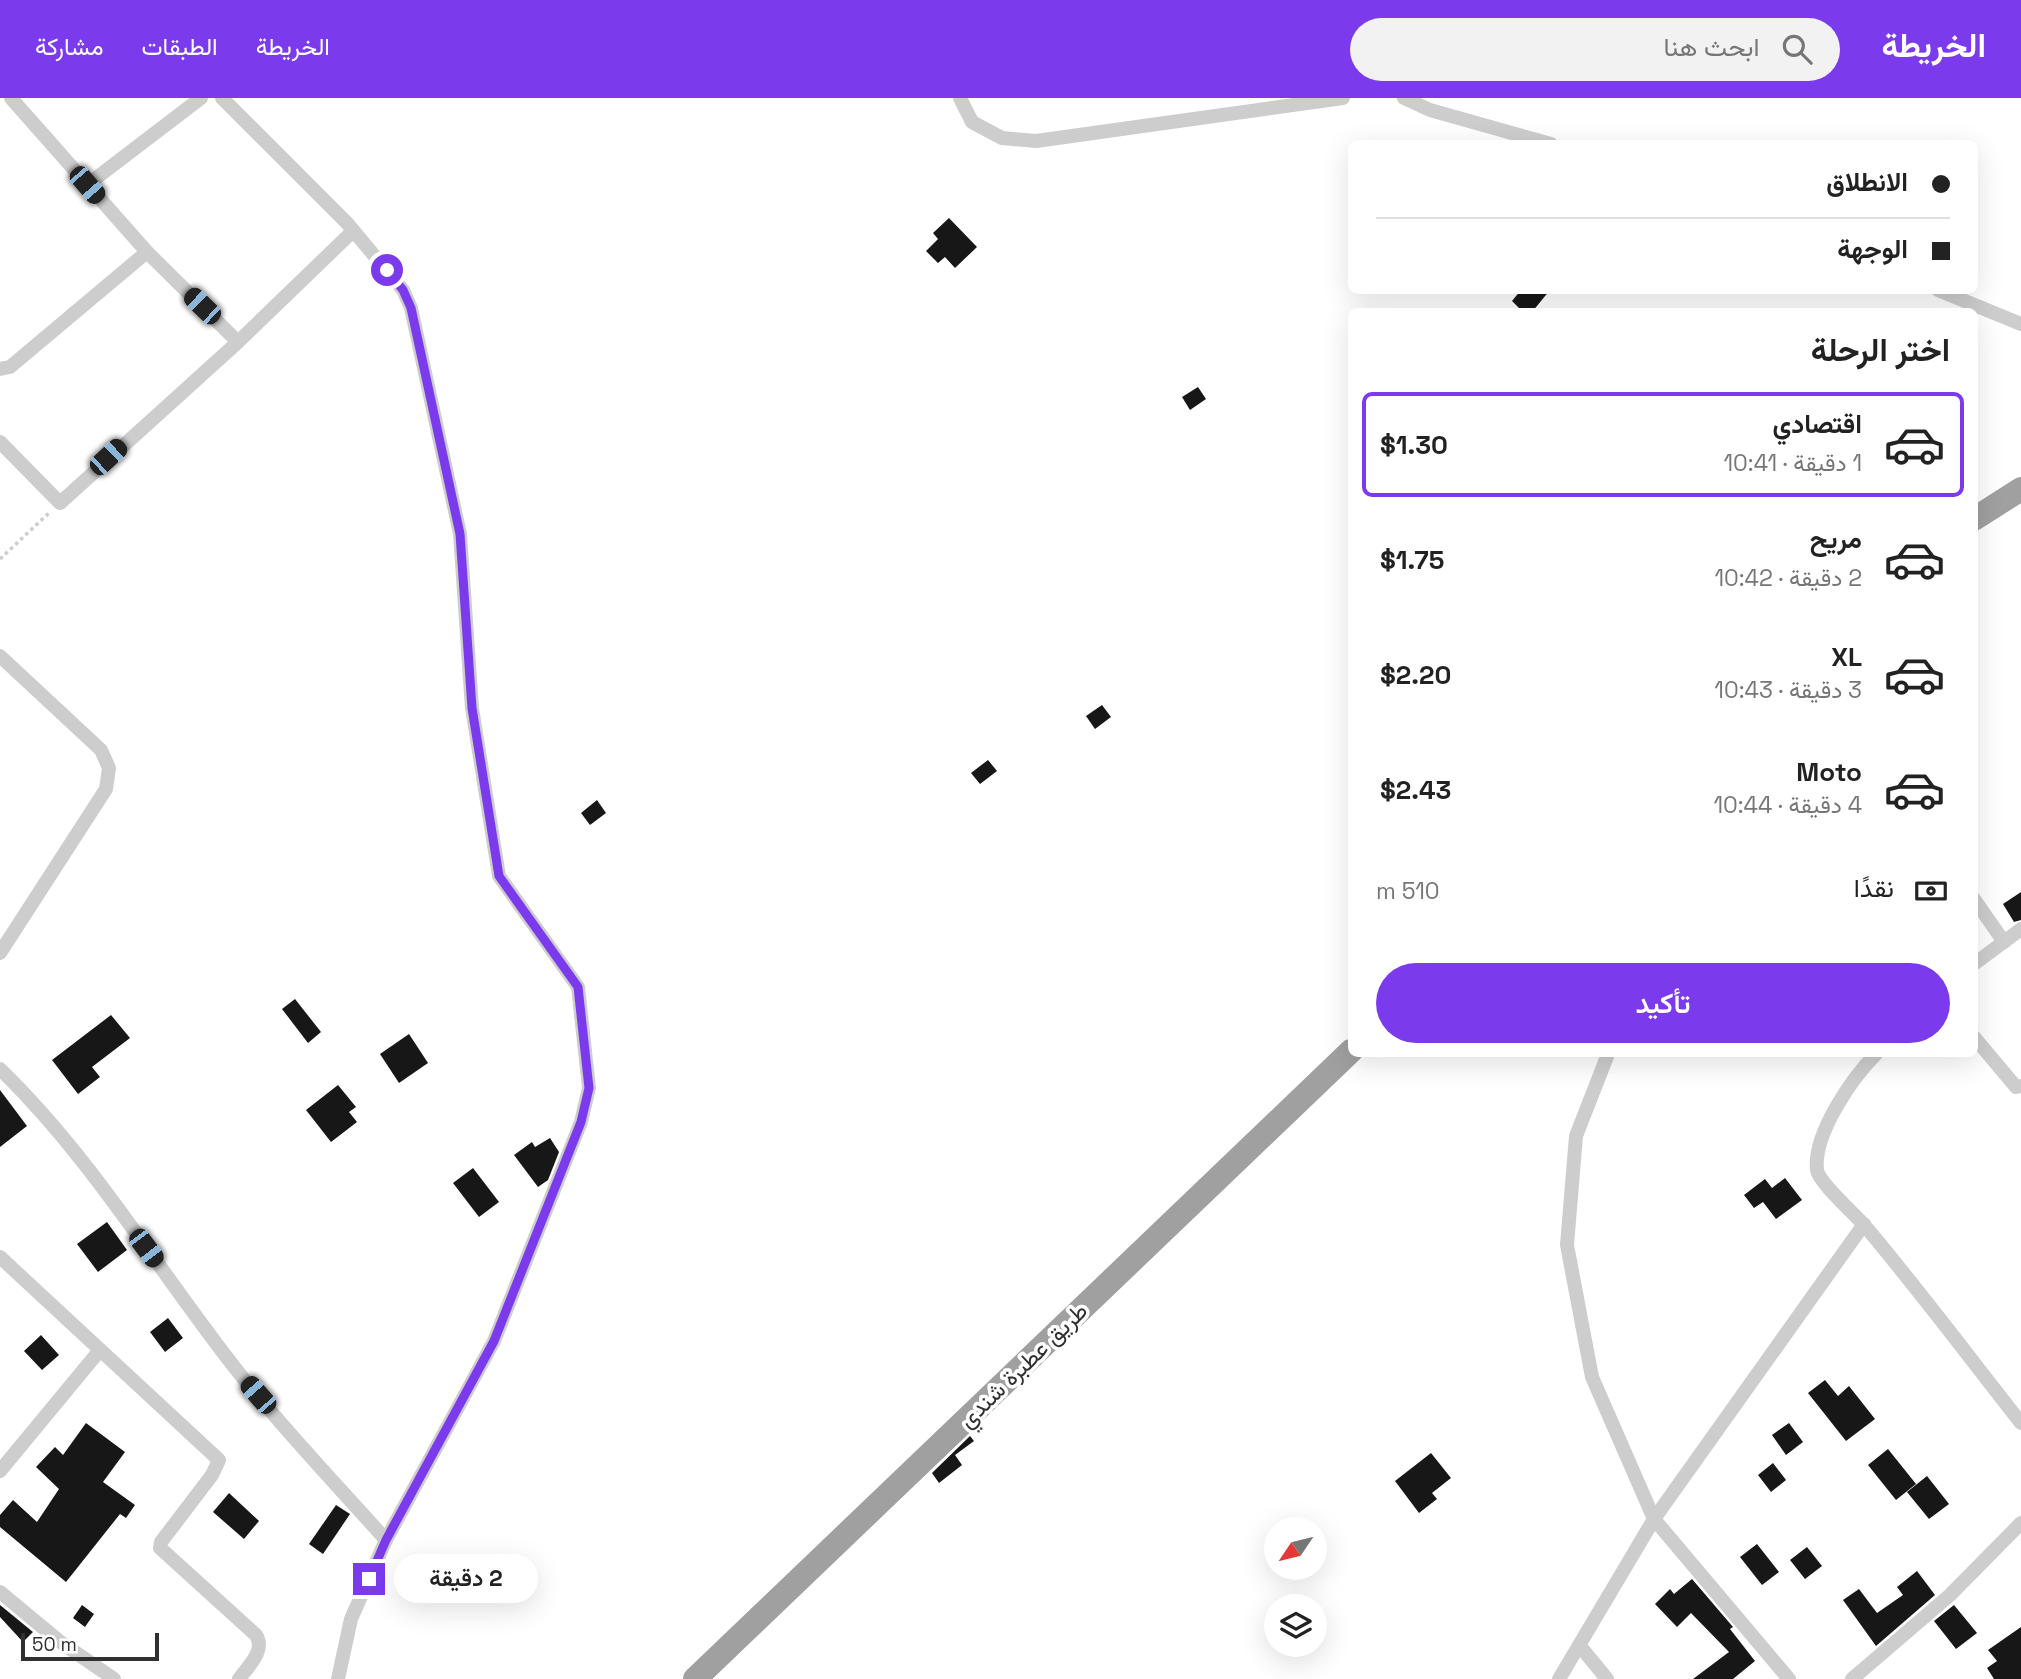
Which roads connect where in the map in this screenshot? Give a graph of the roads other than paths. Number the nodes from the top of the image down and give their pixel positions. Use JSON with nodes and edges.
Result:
{"nodes":[{"id":1,"x":10,"y":98,"type":"edge"},
{"id":2,"x":201,"y":98,"type":"edge"},
{"id":3,"x":222,"y":98,"type":"edge"},
{"id":4,"x":960,"y":98,"type":"edge"},
{"id":5,"x":1343,"y":98,"type":"edge"},
{"id":6,"x":1404,"y":98,"type":"edge"},
{"id":7,"x":1537,"y":140,"type":"edge"},
{"id":8,"x":87,"y":185,"type":"junction"},
{"id":9,"x":353,"y":231,"type":"junction"},
{"id":10,"x":147,"y":253,"type":"junction"},
{"id":11,"x":1948,"y":294,"type":"edge"},
{"id":12,"x":2021,"y":324,"type":"edge"},
{"id":13,"x":238,"y":342,"type":"junction"},
{"id":14,"x":0,"y":369,"type":"edge"},
{"id":15,"x":0,"y":443,"type":"edge"},
{"id":16,"x":2021,"y":489,"type":"edge"},
{"id":17,"x":1978,"y":516,"type":"edge"},
{"id":18,"x":0,"y":656,"type":"edge"},
{"id":19,"x":1978,"y":905,"type":"edge"},
{"id":20,"x":2021,"y":929,"type":"edge"},
{"id":21,"x":2004,"y":942,"type":"junction"},
{"id":22,"x":0,"y":953,"type":"edge"},
{"id":23,"x":1978,"y":961,"type":"edge"},
{"id":24,"x":1978,"y":1042,"type":"edge"},
{"id":25,"x":1348,"y":1054,"type":"edge"},
{"id":26,"x":1607,"y":1057,"type":"edge"},
{"id":27,"x":1872,"y":1057,"type":"edge"},
{"id":28,"x":0,"y":1069,"type":"edge"},
{"id":29,"x":2021,"y":1086,"type":"edge"},
{"id":30,"x":1864,"y":1224,"type":"junction"},
{"id":31,"x":0,"y":1257,"type":"edge"},
{"id":32,"x":100,"y":1350,"type":"junction"},
{"id":33,"x":2021,"y":1423,"type":"edge"},
{"id":34,"x":0,"y":1471,"type":"edge"},
{"id":35,"x":1654,"y":1519,"type":"junction"},
{"id":36,"x":2021,"y":1523,"type":"edge"},
{"id":37,"x":386,"y":1540,"type":"junction"},
{"id":38,"x":0,"y":1592,"type":"edge"},
{"id":39,"x":1580,"y":1646,"type":"junction"},
{"id":40,"x":114,"y":1679,"type":"edge"},
{"id":41,"x":239,"y":1679,"type":"edge"},
{"id":42,"x":338,"y":1679,"type":"edge"},
{"id":43,"x":695,"y":1679,"type":"edge"},
{"id":44,"x":1559,"y":1679,"type":"edge"},
{"id":45,"x":1607,"y":1679,"type":"edge"},
{"id":46,"x":1789,"y":1679,"type":"edge"},
{"id":47,"x":1852,"y":1679,"type":"edge"}],
"edges":[{"from":1,"to":8,"type":"street"},
{"from":2,"to":8,"type":"street"},
{"from":3,"to":9,"type":"street"},
{"from":4,"to":5,"type":"street"},
{"from":6,"to":7,"type":"street"},
{"from":8,"to":10,"type":"street"},
{"from":9,"to":13,"type":"street"},
{"from":9,"to":37,"type":"street"},
{"from":10,"to":13,"type":"street"},
{"from":10,"to":14,"type":"street"},
{"from":11,"to":12,"type":"street"},
{"from":13,"to":15,"type":"street"},
{"from":16,"to":17,"type":"highway"},
{"from":18,"to":22,"type":"street"},
{"from":19,"to":21,"type":"street"},
{"from":20,"to":21,"type":"street"},
{"from":21,"to":23,"type":"street"},
{"from":24,"to":29,"type":"street"},
{"from":25,"to":43,"type":"highway","name":"طريق عطبرة شندي"},
{"from":26,"to":35,"type":"street"},
{"from":27,"to":30,"type":"street"},
{"from":28,"to":37,"type":"street"},
{"from":30,"to":33,"type":"street"},
{"from":30,"to":35,"type":"street"},
{"from":31,"to":32,"type":"street"},
{"from":32,"to":34,"type":"street"},
{"from":32,"to":41,"type":"street"},
{"from":35,"to":39,"type":"street"},
{"from":35,"to":46,"type":"street"},
{"from":36,"to":47,"type":"street"},
{"from":37,"to":42,"type":"street"},
{"from":38,"to":40,"type":"street"},
{"from":39,"to":44,"type":"street"},
{"from":39,"to":45,"type":"street"}]}
